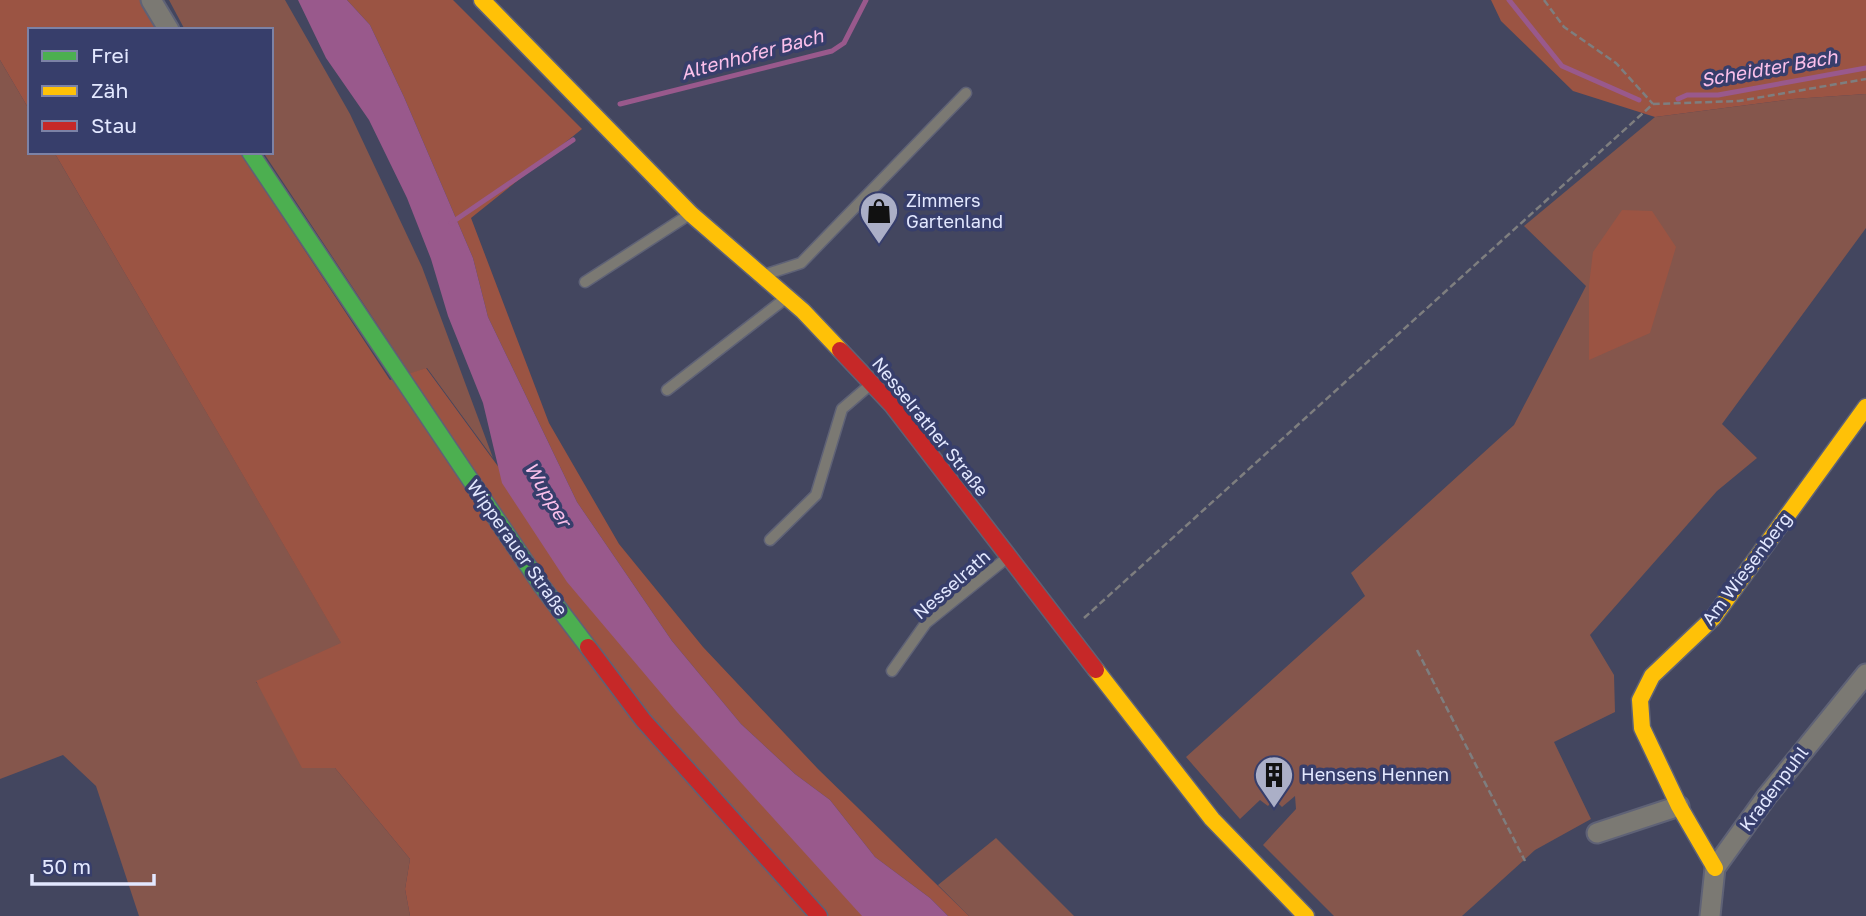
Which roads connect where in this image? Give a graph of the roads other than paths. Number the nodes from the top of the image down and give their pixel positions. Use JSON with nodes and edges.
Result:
{"nodes":[{"id":1,"x":152,"y":0,"type":"edge"},
{"id":2,"x":482,"y":0,"type":"edge"},
{"id":3,"x":168,"y":28,"type":"edge"},
{"id":4,"x":966,"y":93,"type":"dead end"},
{"id":5,"x":251,"y":154,"type":"edge"},
{"id":6,"x":691,"y":214,"type":"junction"},
{"id":7,"x":763,"y":276,"type":"junction"},
{"id":8,"x":585,"y":282,"type":"dead end"},
{"id":9,"x":787,"y":297,"type":"junction"},
{"id":10,"x":872,"y":384,"type":"junction"},
{"id":11,"x":667,"y":390,"type":"dead end"},
{"id":12,"x":1866,"y":407,"type":"edge"},
{"id":13,"x":770,"y":540,"type":"dead end"},
{"id":14,"x":1008,"y":557,"type":"junction"},
{"id":15,"x":892,"y":671,"type":"dead end"},
{"id":16,"x":1866,"y":674,"type":"edge"},
{"id":17,"x":1679,"y":806,"type":"junction"},
{"id":18,"x":1597,"y":833,"type":"dead end"},
{"id":19,"x":1715,"y":868,"type":"junction"},
{"id":20,"x":819,"y":916,"type":"edge"},
{"id":21,"x":1306,"y":916,"type":"edge"},
{"id":22,"x":1710,"y":916,"type":"edge"}],
"edges":[{"from":1,"to":3,"type":"street"},
{"from":2,"to":6,"type":"street","name":"Nesselrather Straße"},
{"from":4,"to":7,"type":"lane"},
{"from":5,"to":20,"type":"street","name":"Wipperauer Straße"},
{"from":6,"to":7,"type":"street","name":"Nesselrather Straße"},
{"from":6,"to":8,"type":"lane"},
{"from":7,"to":9,"type":"street","name":"Nesselrather Straße"},
{"from":9,"to":10,"type":"street","name":"Nesselrather Straße"},
{"from":9,"to":11,"type":"lane"},
{"from":10,"to":13,"type":"lane"},
{"from":10,"to":14,"type":"street","name":"Nesselrather Straße"},
{"from":12,"to":17,"type":"street","name":"Am Wiesenberg"},
{"from":14,"to":15,"type":"lane","name":"Nesselrath"},
{"from":14,"to":21,"type":"street","name":"Nesselrather Straße"},
{"from":16,"to":19,"type":"street","name":"Kradenpuhl"},
{"from":17,"to":18,"type":"street"},
{"from":17,"to":19,"type":"street","name":"Am Wiesenberg"},
{"from":19,"to":22,"type":"street","name":"Kradenpuhl"}]}
